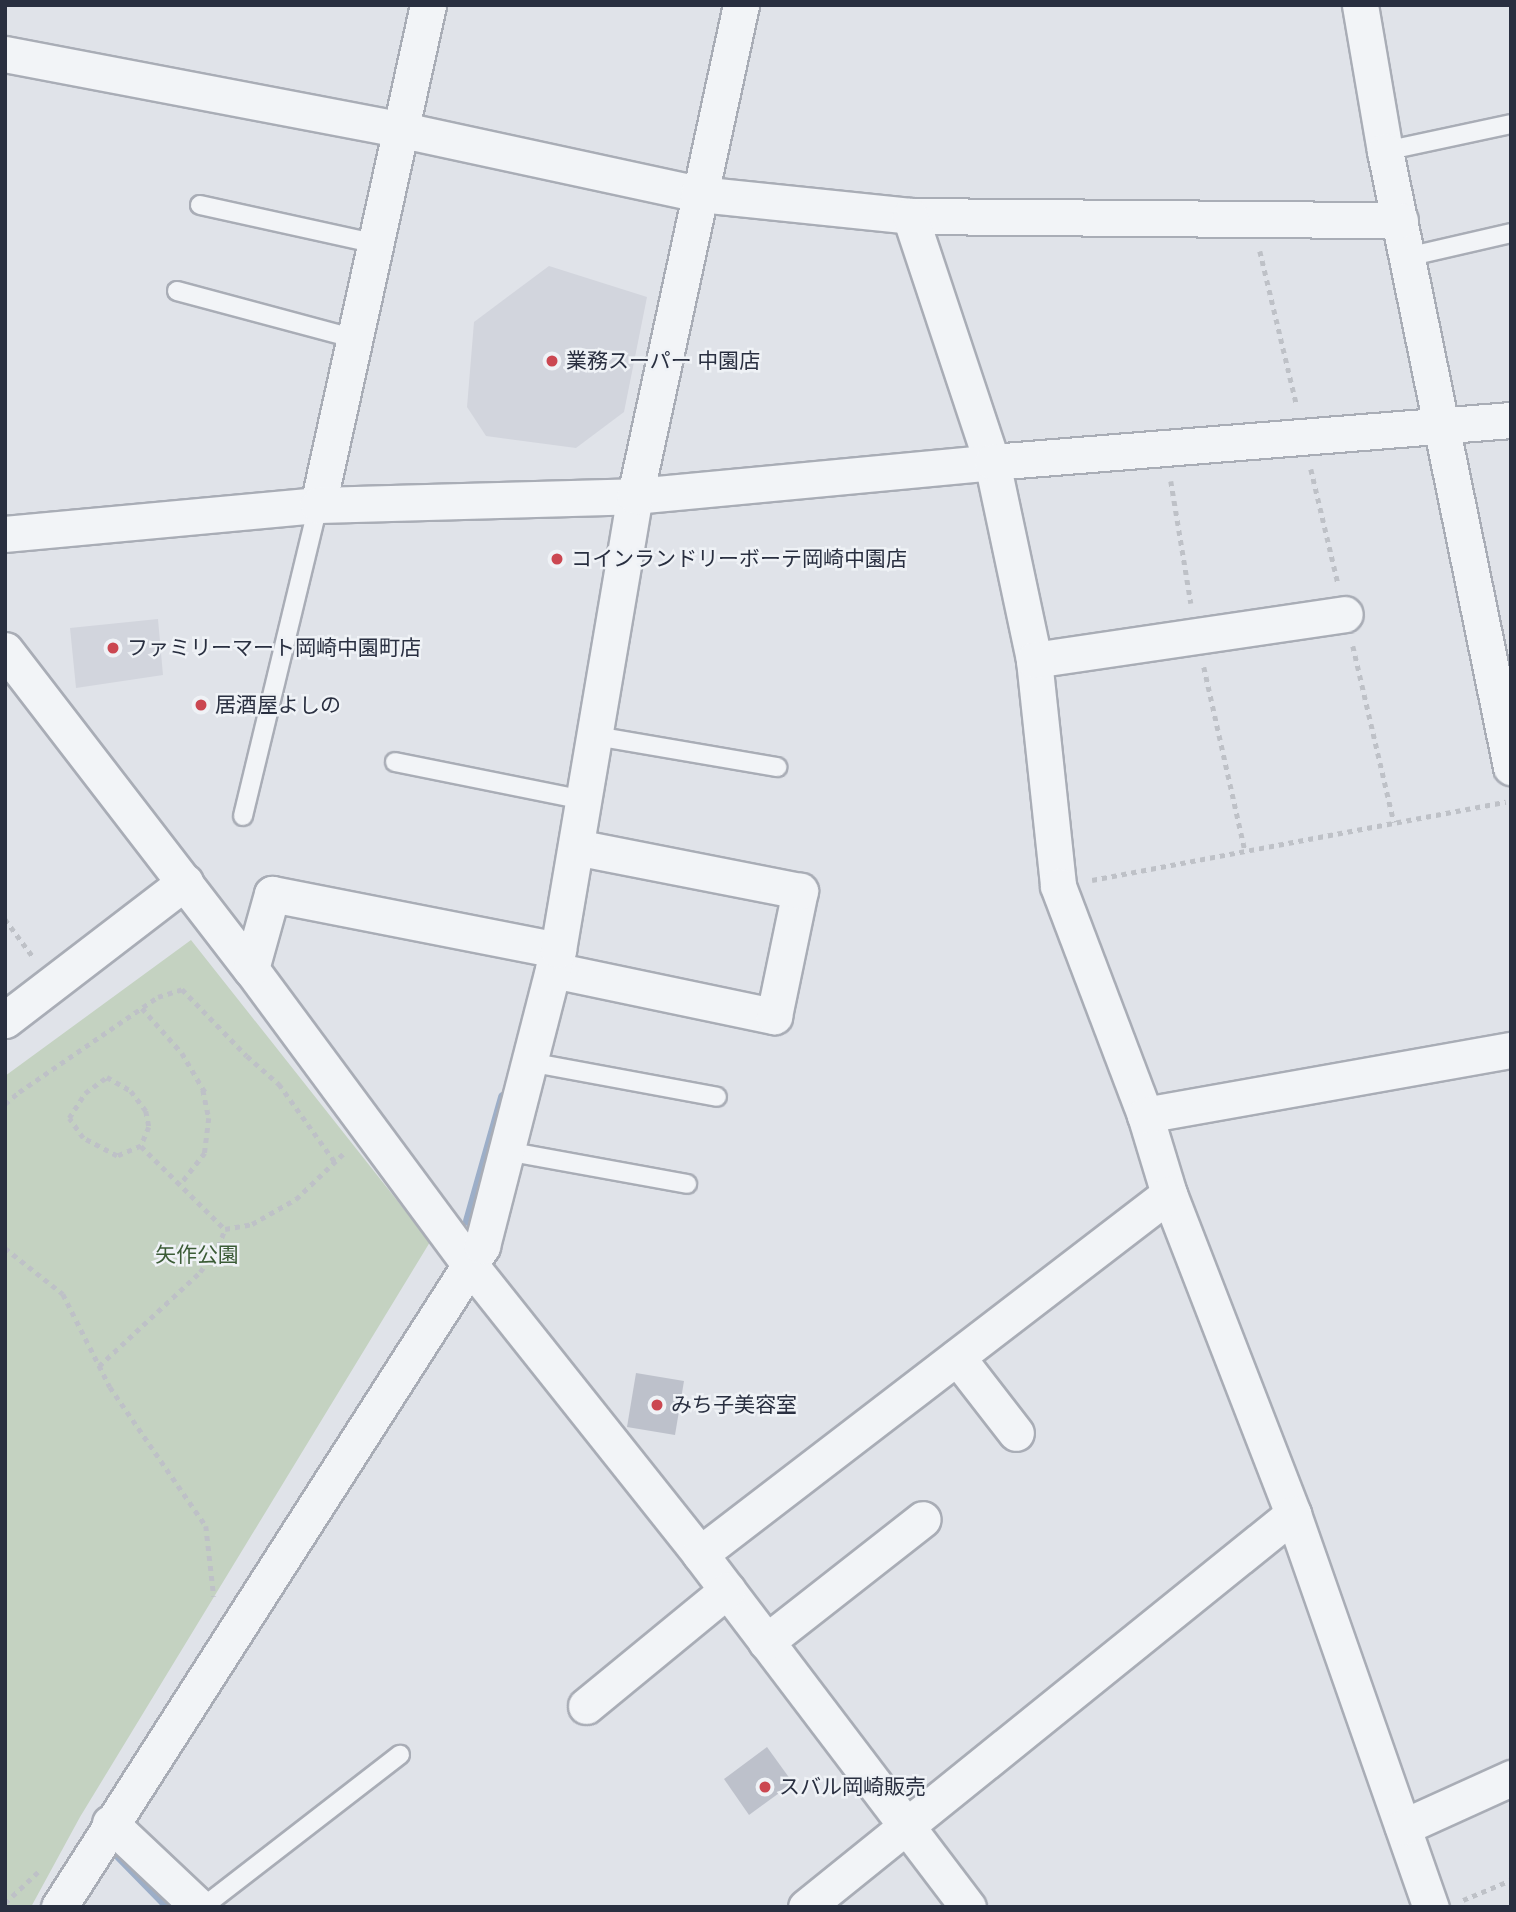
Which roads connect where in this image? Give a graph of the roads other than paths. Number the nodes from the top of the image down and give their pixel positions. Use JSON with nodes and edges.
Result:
{"nodes":[{"id":1,"x":428,"y":5,"type":"edge"},
{"id":2,"x":741,"y":5,"type":"edge"},
{"id":3,"x":1360,"y":5,"type":"edge"},
{"id":4,"x":5,"y":54,"type":"edge"},
{"id":5,"x":1511,"y":124,"type":"edge"},
{"id":6,"x":403,"y":130,"type":"junction"},
{"id":7,"x":1385,"y":151,"type":"junction"},
{"id":8,"x":698,"y":194,"type":"junction"},
{"id":9,"x":200,"y":205,"type":"dead end"},
{"id":10,"x":910,"y":216,"type":"junction"},
{"id":11,"x":1400,"y":220,"type":"junction"},
{"id":12,"x":1511,"y":233,"type":"edge"},
{"id":13,"x":377,"y":244,"type":"junction"},
{"id":14,"x":1407,"y":257,"type":"junction"},
{"id":15,"x":177,"y":291,"type":"dead end"},
{"id":16,"x":356,"y":339,"type":"junction"},
{"id":17,"x":1511,"y":420,"type":"edge"},
{"id":18,"x":1441,"y":424,"type":"junction"},
{"id":19,"x":992,"y":462,"type":"junction"},
{"id":20,"x":635,"y":496,"type":"junction"},
{"id":21,"x":318,"y":505,"type":"junction"},
{"id":22,"x":5,"y":534,"type":"edge"},
{"id":23,"x":1346,"y":614,"type":"road end"},
{"id":24,"x":5,"y":650,"type":"edge"},
{"id":25,"x":1034,"y":660,"type":"junction"},
{"id":26,"x":595,"y":736,"type":"junction"},
{"id":27,"x":395,"y":762,"type":"dead end"},
{"id":28,"x":777,"y":766,"type":"dead end"},
{"id":29,"x":1511,"y":767,"type":"edge"},
{"id":30,"x":584,"y":800,"type":"junction"},
{"id":31,"x":243,"y":816,"type":"dead end"},
{"id":32,"x":576,"y":847,"type":"junction"},
{"id":33,"x":185,"y":883,"type":"junction"},
{"id":34,"x":556,"y":960,"type":"junction"},
{"id":35,"x":251,"y":969,"type":"junction"},
{"id":36,"x":5,"y":1020,"type":"edge"},
{"id":37,"x":1511,"y":1050,"type":"edge"},
{"id":38,"x":530,"y":1062,"type":"junction"},
{"id":39,"x":718,"y":1097,"type":"dead end"},
{"id":40,"x":1144,"y":1115,"type":"junction"},
{"id":41,"x":506,"y":1151,"type":"junction"},
{"id":42,"x":687,"y":1184,"type":"dead end"},
{"id":43,"x":1169,"y":1194,"type":"junction"},
{"id":44,"x":471,"y":1266,"type":"junction"},
{"id":45,"x":957,"y":1357,"type":"junction"},
{"id":46,"x":1016,"y":1433,"type":"dead end"},
{"id":47,"x":1293,"y":1514,"type":"junction"},
{"id":48,"x":923,"y":1519,"type":"dead end"},
{"id":49,"x":700,"y":1554,"type":"junction"},
{"id":50,"x":727,"y":1590,"type":"junction"},
{"id":51,"x":766,"y":1642,"type":"junction"},
{"id":52,"x":586,"y":1706,"type":"dead end"},
{"id":53,"x":400,"y":1755,"type":"dead end"},
{"id":54,"x":1511,"y":1778,"type":"edge"},
{"id":55,"x":110,"y":1823,"type":"junction"},
{"id":56,"x":904,"y":1825,"type":"junction"},
{"id":57,"x":1403,"y":1828,"type":"junction"},
{"id":58,"x":1445,"y":1904,"type":"edge"},
{"id":59,"x":59,"y":1907,"type":"edge"},
{"id":60,"x":201,"y":1907,"type":"edge"},
{"id":61,"x":806,"y":1907,"type":"edge"},
{"id":62,"x":968,"y":1907,"type":"edge"}],
"edges":[{"from":1,"to":6,"type":"street"},
{"from":2,"to":8,"type":"street"},
{"from":3,"to":7,"type":"street"},
{"from":4,"to":6,"type":"street"},
{"from":5,"to":7,"type":"lane"},
{"from":6,"to":8,"type":"street"},
{"from":6,"to":13,"type":"street"},
{"from":7,"to":11,"type":"street"},
{"from":8,"to":10,"type":"street"},
{"from":8,"to":20,"type":"street"},
{"from":9,"to":13,"type":"lane"},
{"from":10,"to":11,"type":"street"},
{"from":10,"to":19,"type":"street"},
{"from":11,"to":14,"type":"street"},
{"from":12,"to":14,"type":"lane"},
{"from":13,"to":16,"type":"street"},
{"from":14,"to":18,"type":"street"},
{"from":15,"to":16,"type":"lane"},
{"from":16,"to":21,"type":"street"},
{"from":17,"to":18,"type":"street"},
{"from":18,"to":19,"type":"street"},
{"from":18,"to":29,"type":"street"},
{"from":19,"to":20,"type":"street"},
{"from":19,"to":25,"type":"street"},
{"from":20,"to":21,"type":"street"},
{"from":20,"to":26,"type":"street"},
{"from":21,"to":22,"type":"street"},
{"from":21,"to":31,"type":"lane"},
{"from":23,"to":25,"type":"street"},
{"from":24,"to":33,"type":"street"},
{"from":25,"to":40,"type":"street"},
{"from":26,"to":28,"type":"lane"},
{"from":26,"to":30,"type":"street"},
{"from":27,"to":30,"type":"lane"},
{"from":30,"to":32,"type":"street"},
{"from":32,"to":34,"type":"street"},
{"from":32,"to":34,"type":"street"},
{"from":33,"to":35,"type":"street"},
{"from":33,"to":36,"type":"street"},
{"from":34,"to":35,"type":"street"},
{"from":34,"to":38,"type":"street"},
{"from":35,"to":44,"type":"street"},
{"from":37,"to":40,"type":"street"},
{"from":38,"to":39,"type":"lane"},
{"from":38,"to":41,"type":"street"},
{"from":40,"to":43,"type":"street"},
{"from":41,"to":42,"type":"lane"},
{"from":41,"to":44,"type":"street"},
{"from":43,"to":45,"type":"street"},
{"from":43,"to":47,"type":"street"},
{"from":44,"to":49,"type":"street"},
{"from":44,"to":55,"type":"street"},
{"from":45,"to":46,"type":"street"},
{"from":45,"to":49,"type":"street"},
{"from":47,"to":56,"type":"street"},
{"from":47,"to":57,"type":"street"},
{"from":48,"to":51,"type":"street"},
{"from":49,"to":50,"type":"street"},
{"from":50,"to":51,"type":"street"},
{"from":50,"to":52,"type":"street"},
{"from":51,"to":56,"type":"street"},
{"from":53,"to":60,"type":"lane"},
{"from":54,"to":57,"type":"street"},
{"from":55,"to":59,"type":"street"},
{"from":55,"to":60,"type":"street"},
{"from":56,"to":61,"type":"street"},
{"from":56,"to":62,"type":"street"},
{"from":57,"to":58,"type":"street"}]}
